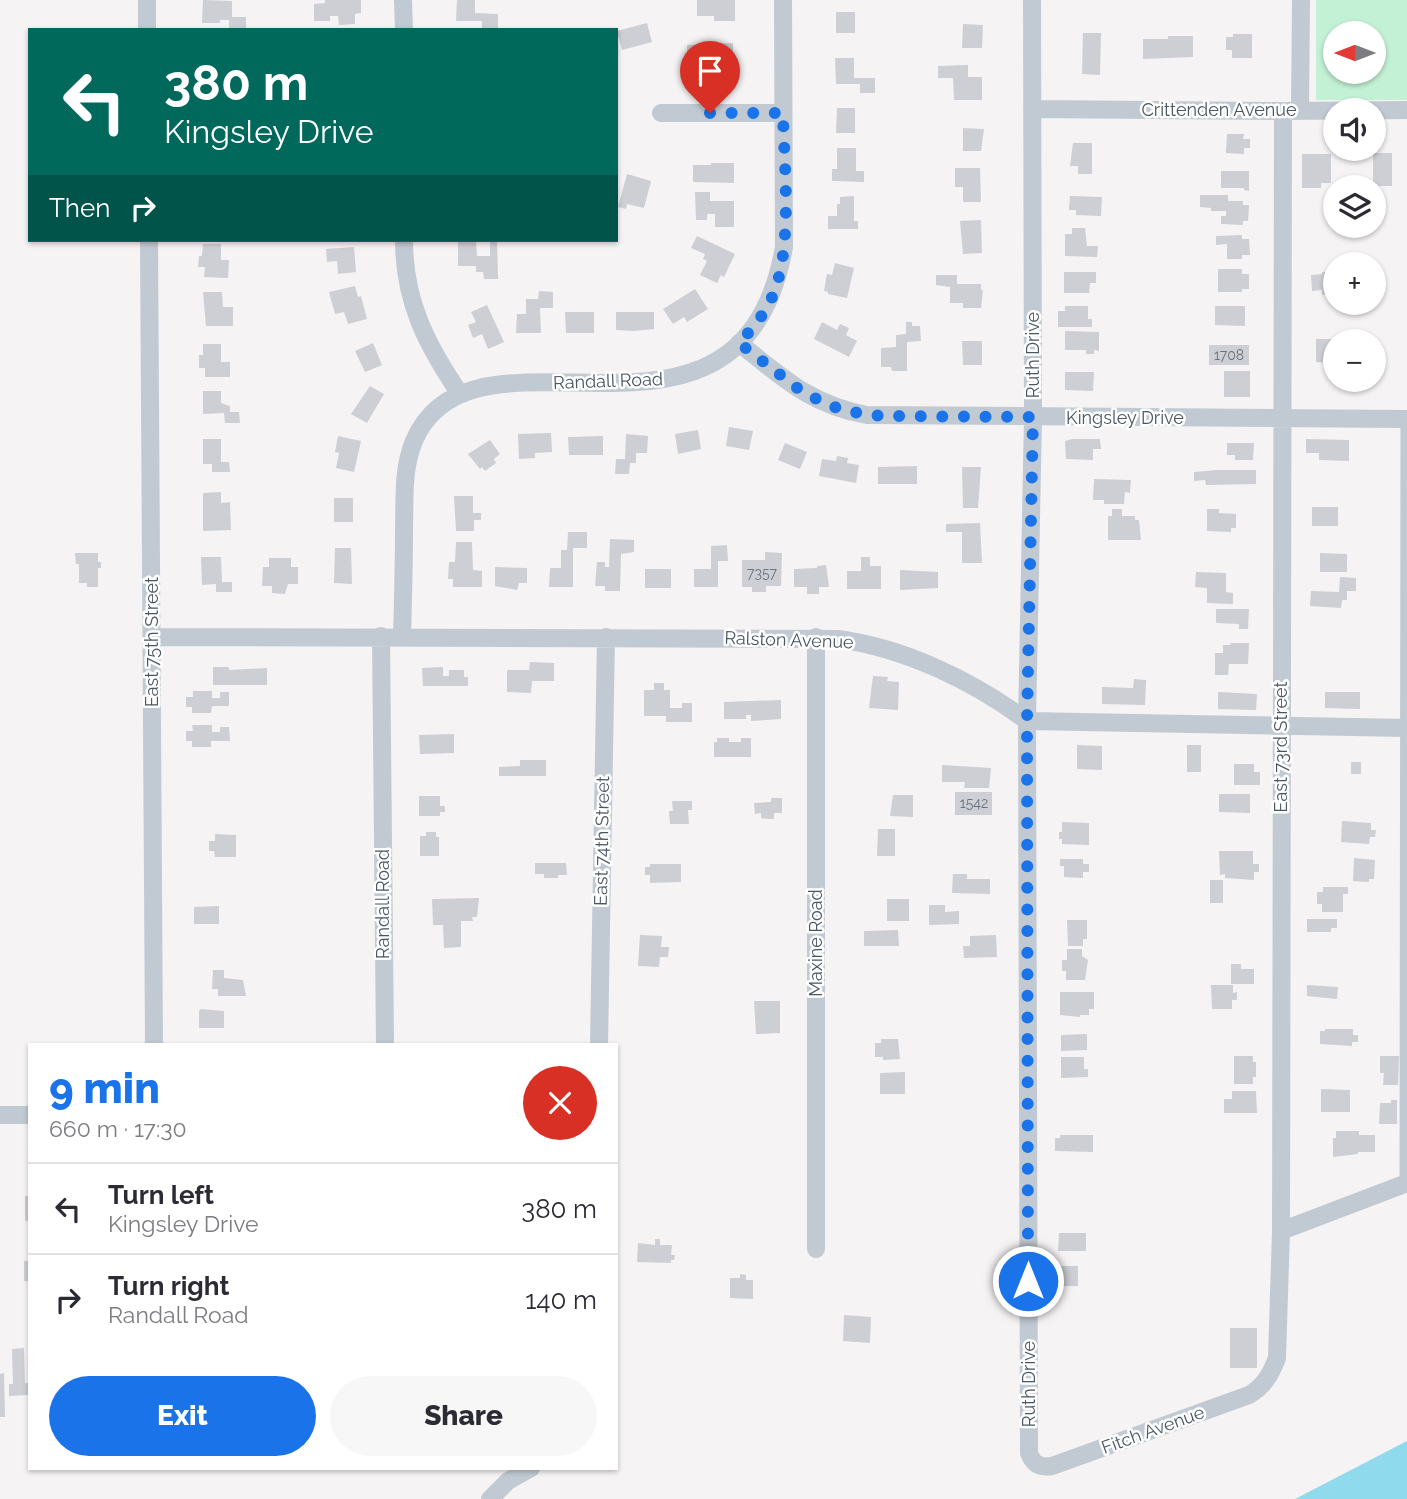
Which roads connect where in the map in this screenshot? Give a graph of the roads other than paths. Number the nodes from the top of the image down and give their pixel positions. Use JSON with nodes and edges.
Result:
{"nodes":[{"id":1,"x":147,"y":0,"type":"edge"},
{"id":2,"x":403,"y":0,"type":"edge"},
{"id":3,"x":783,"y":0,"type":"edge"},
{"id":4,"x":1032,"y":0,"type":"edge"},
{"id":5,"x":1301,"y":0,"type":"edge"},
{"id":6,"x":147,"y":28,"type":"edge"},
{"id":7,"x":404,"y":28,"type":"edge"},
{"id":8,"x":1032,"y":109,"type":"junction"},
{"id":9,"x":1292,"y":110,"type":"junction"},
{"id":10,"x":1407,"y":110,"type":"edge"},
{"id":11,"x":661,"y":113,"type":"dead end"},
{"id":12,"x":783,"y":113,"type":"junction"},
{"id":13,"x":149,"y":242,"type":"edge"},
{"id":14,"x":404,"y":242,"type":"edge"},
{"id":15,"x":739,"y":343,"type":"junction"},
{"id":16,"x":460,"y":394,"type":"junction"},
{"id":17,"x":1033,"y":417,"type":"junction"},
{"id":18,"x":1281,"y":418,"type":"junction"},
{"id":19,"x":1406,"y":419,"type":"edge"},
{"id":20,"x":152,"y":636,"type":"junction"},
{"id":21,"x":381,"y":636,"type":"junction"},
{"id":22,"x":402,"y":636,"type":"junction"},
{"id":23,"x":606,"y":637,"type":"junction"},
{"id":24,"x":816,"y":637,"type":"junction"},
{"id":25,"x":1027,"y":721,"type":"junction"},
{"id":26,"x":1280,"y":726,"type":"junction"},
{"id":27,"x":1406,"y":728,"type":"edge"},
{"id":28,"x":153,"y":1042,"type":"edge"},
{"id":29,"x":384,"y":1043,"type":"edge"},
{"id":30,"x":599,"y":1043,"type":"edge"},
{"id":31,"x":0,"y":1115,"type":"edge"},
{"id":32,"x":28,"y":1115,"type":"edge"},
{"id":33,"x":1406,"y":1183,"type":"edge"},
{"id":34,"x":1281,"y":1231,"type":"junction"},
{"id":35,"x":816,"y":1249,"type":"dead end"},
{"id":36,"x":1266,"y":1380,"type":"joint"},
{"id":37,"x":1035,"y":1464,"type":"joint"},
{"id":38,"x":527,"y":1470,"type":"edge"},
{"id":39,"x":489,"y":1499,"type":"edge"}],
"edges":[{"from":1,"to":6,"type":"street"},
{"from":2,"to":7,"type":"street"},
{"from":3,"to":12,"type":"street","name":"Randall Road"},
{"from":4,"to":8,"type":"street","name":"Ruth Drive"},
{"from":5,"to":9,"type":"street","name":"East 73rd Street"},
{"from":8,"to":9,"type":"street","name":"Crittenden Avenue"},
{"from":8,"to":17,"type":"street","name":"Ruth Drive"},
{"from":9,"to":10,"type":"street","name":"Crittenden Avenue"},
{"from":9,"to":18,"type":"street","name":"East 73rd Street"},
{"from":11,"to":12,"type":"street"},
{"from":12,"to":15,"type":"street","name":"Randall Road"},
{"from":13,"to":20,"type":"street","name":"East 75th Street"},
{"from":14,"to":16,"type":"street"},
{"from":15,"to":16,"type":"street","name":"Randall Road"},
{"from":15,"to":17,"type":"street","name":"Kingsley Drive"},
{"from":16,"to":22,"type":"street","name":"Randall Road"},
{"from":17,"to":18,"type":"street","name":"Kingsley Drive"},
{"from":17,"to":25,"type":"street","name":"Ruth Drive"},
{"from":18,"to":19,"type":"street","name":"Kingsley Drive"},
{"from":18,"to":26,"type":"street","name":"East 73rd Street"},
{"from":19,"to":27,"type":"lane"},
{"from":20,"to":21,"type":"street","name":"Ralston Avenue"},
{"from":20,"to":28,"type":"street","name":"East 75th Street"},
{"from":21,"to":22,"type":"street","name":"Ralston Avenue"},
{"from":21,"to":29,"type":"street","name":"Randall Road"},
{"from":22,"to":23,"type":"street","name":"Ralston Avenue"},
{"from":23,"to":24,"type":"street","name":"Ralston Avenue"},
{"from":23,"to":30,"type":"street","name":"East 74th Street"},
{"from":24,"to":25,"type":"street","name":"Ralston Avenue"},
{"from":24,"to":35,"type":"street","name":"Maxine Road"},
{"from":25,"to":26,"type":"street"},
{"from":25,"to":37,"type":"street","name":"Ruth Drive"},
{"from":26,"to":27,"type":"street"},
{"from":26,"to":34,"type":"street","name":"East 73rd Street"},
{"from":27,"to":33,"type":"lane"},
{"from":31,"to":32,"type":"street"},
{"from":33,"to":34,"type":"street"},
{"from":34,"to":36,"type":"street","name":"East 73rd Street"},
{"from":36,"to":37,"type":"street","name":"Fitch Avenue"},
{"from":38,"to":39,"type":"street"}]}
